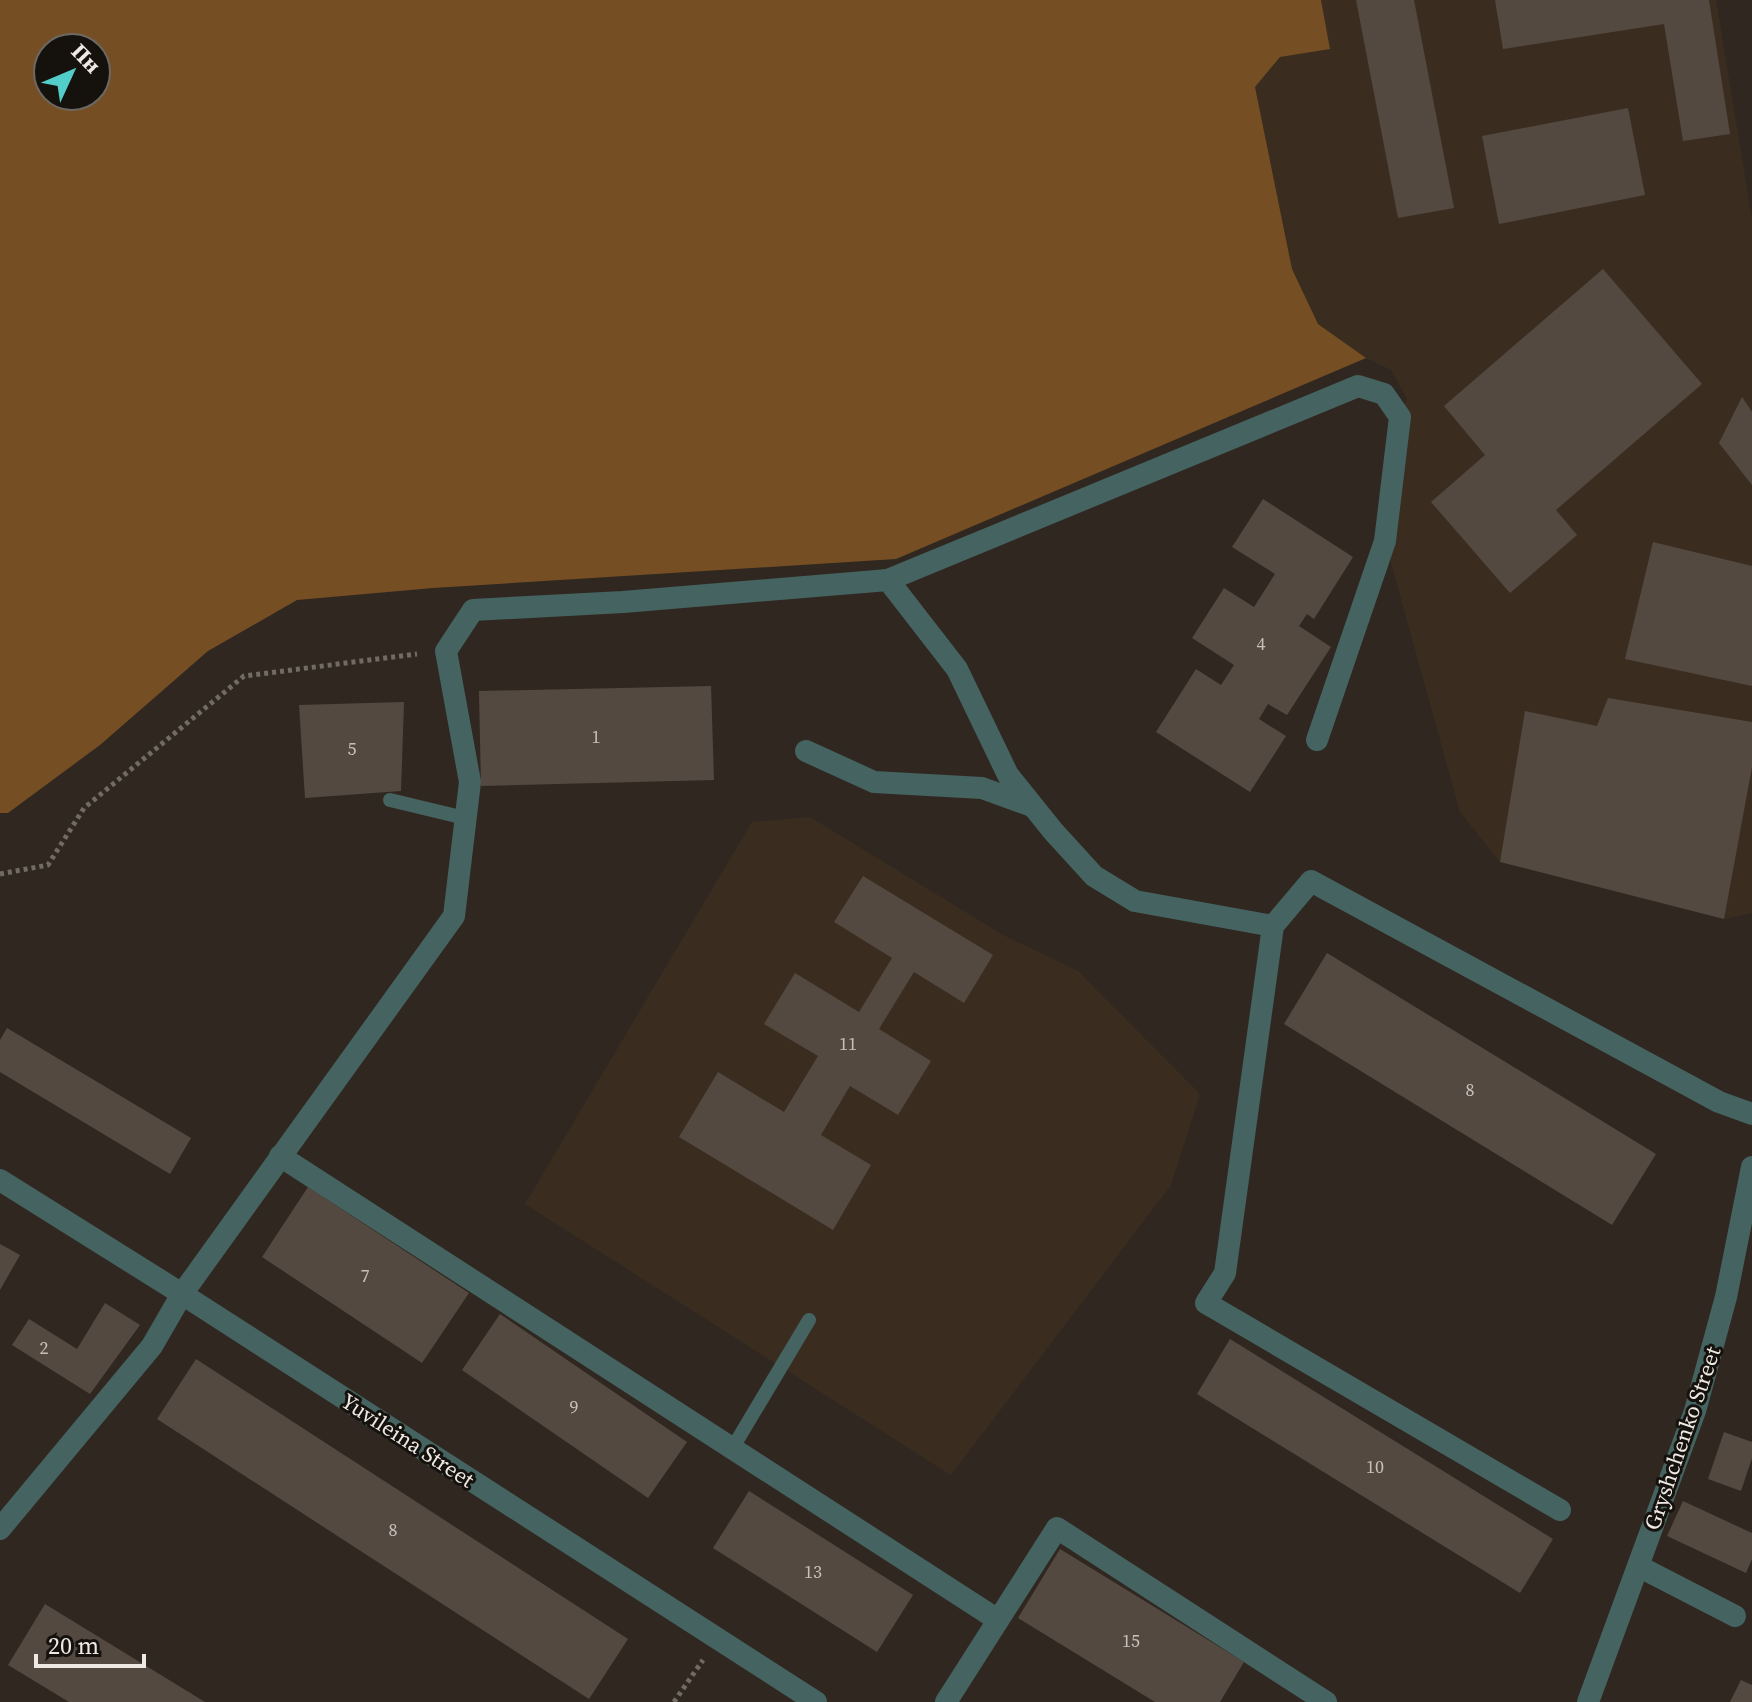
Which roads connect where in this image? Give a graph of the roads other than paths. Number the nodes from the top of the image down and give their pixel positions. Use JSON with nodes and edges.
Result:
{"nodes":[{"id":1,"x":888,"y":580,"type":"junction"},
{"id":2,"x":1317,"y":740,"type":"dead end"},
{"id":3,"x":806,"y":751,"type":"dead end"},
{"id":4,"x":390,"y":800,"type":"dead end"},
{"id":5,"x":1033,"y":807,"type":"junction"},
{"id":6,"x":465,"y":818,"type":"junction"},
{"id":7,"x":1273,"y":926,"type":"junction"},
{"id":8,"x":1752,"y":1114,"type":"edge"},
{"id":9,"x":280,"y":1156,"type":"junction"},
{"id":10,"x":1752,"y":1167,"type":"edge"},
{"id":11,"x":0,"y":1180,"type":"edge"},
{"id":12,"x":182,"y":1294,"type":"junction"},
{"id":13,"x":809,"y":1320,"type":"dead end"},
{"id":14,"x":732,"y":1449,"type":"junction"},
{"id":15,"x":1560,"y":1510,"type":"dead end"},
{"id":16,"x":0,"y":1529,"type":"edge"},
{"id":17,"x":1638,"y":1566,"type":"junction"},
{"id":18,"x":1735,"y":1616,"type":"dead end"},
{"id":19,"x":998,"y":1620,"type":"junction"},
{"id":20,"x":816,"y":1702,"type":"edge"},
{"id":21,"x":946,"y":1702,"type":"edge"},
{"id":22,"x":1326,"y":1702,"type":"edge"},
{"id":23,"x":1588,"y":1702,"type":"edge"}],
"edges":[{"from":1,"to":2,"type":"street"},
{"from":1,"to":5,"type":"street"},
{"from":1,"to":6,"type":"street"},
{"from":3,"to":5,"type":"street"},
{"from":4,"to":6,"type":"lane"},
{"from":5,"to":7,"type":"street"},
{"from":6,"to":9,"type":"street"},
{"from":7,"to":8,"type":"street"},
{"from":7,"to":15,"type":"street"},
{"from":9,"to":12,"type":"street"},
{"from":9,"to":14,"type":"street"},
{"from":10,"to":17,"type":"street","name":"Gryshchenko Street"},
{"from":11,"to":12,"type":"street","name":"Yuvileina Street"},
{"from":12,"to":16,"type":"street"},
{"from":12,"to":20,"type":"street","name":"Yuvileina Street"},
{"from":13,"to":14,"type":"lane"},
{"from":14,"to":19,"type":"street"},
{"from":17,"to":18,"type":"street"},
{"from":17,"to":23,"type":"street","name":"Gryshchenko Street"},
{"from":19,"to":21,"type":"street"},
{"from":19,"to":22,"type":"street"}]}
